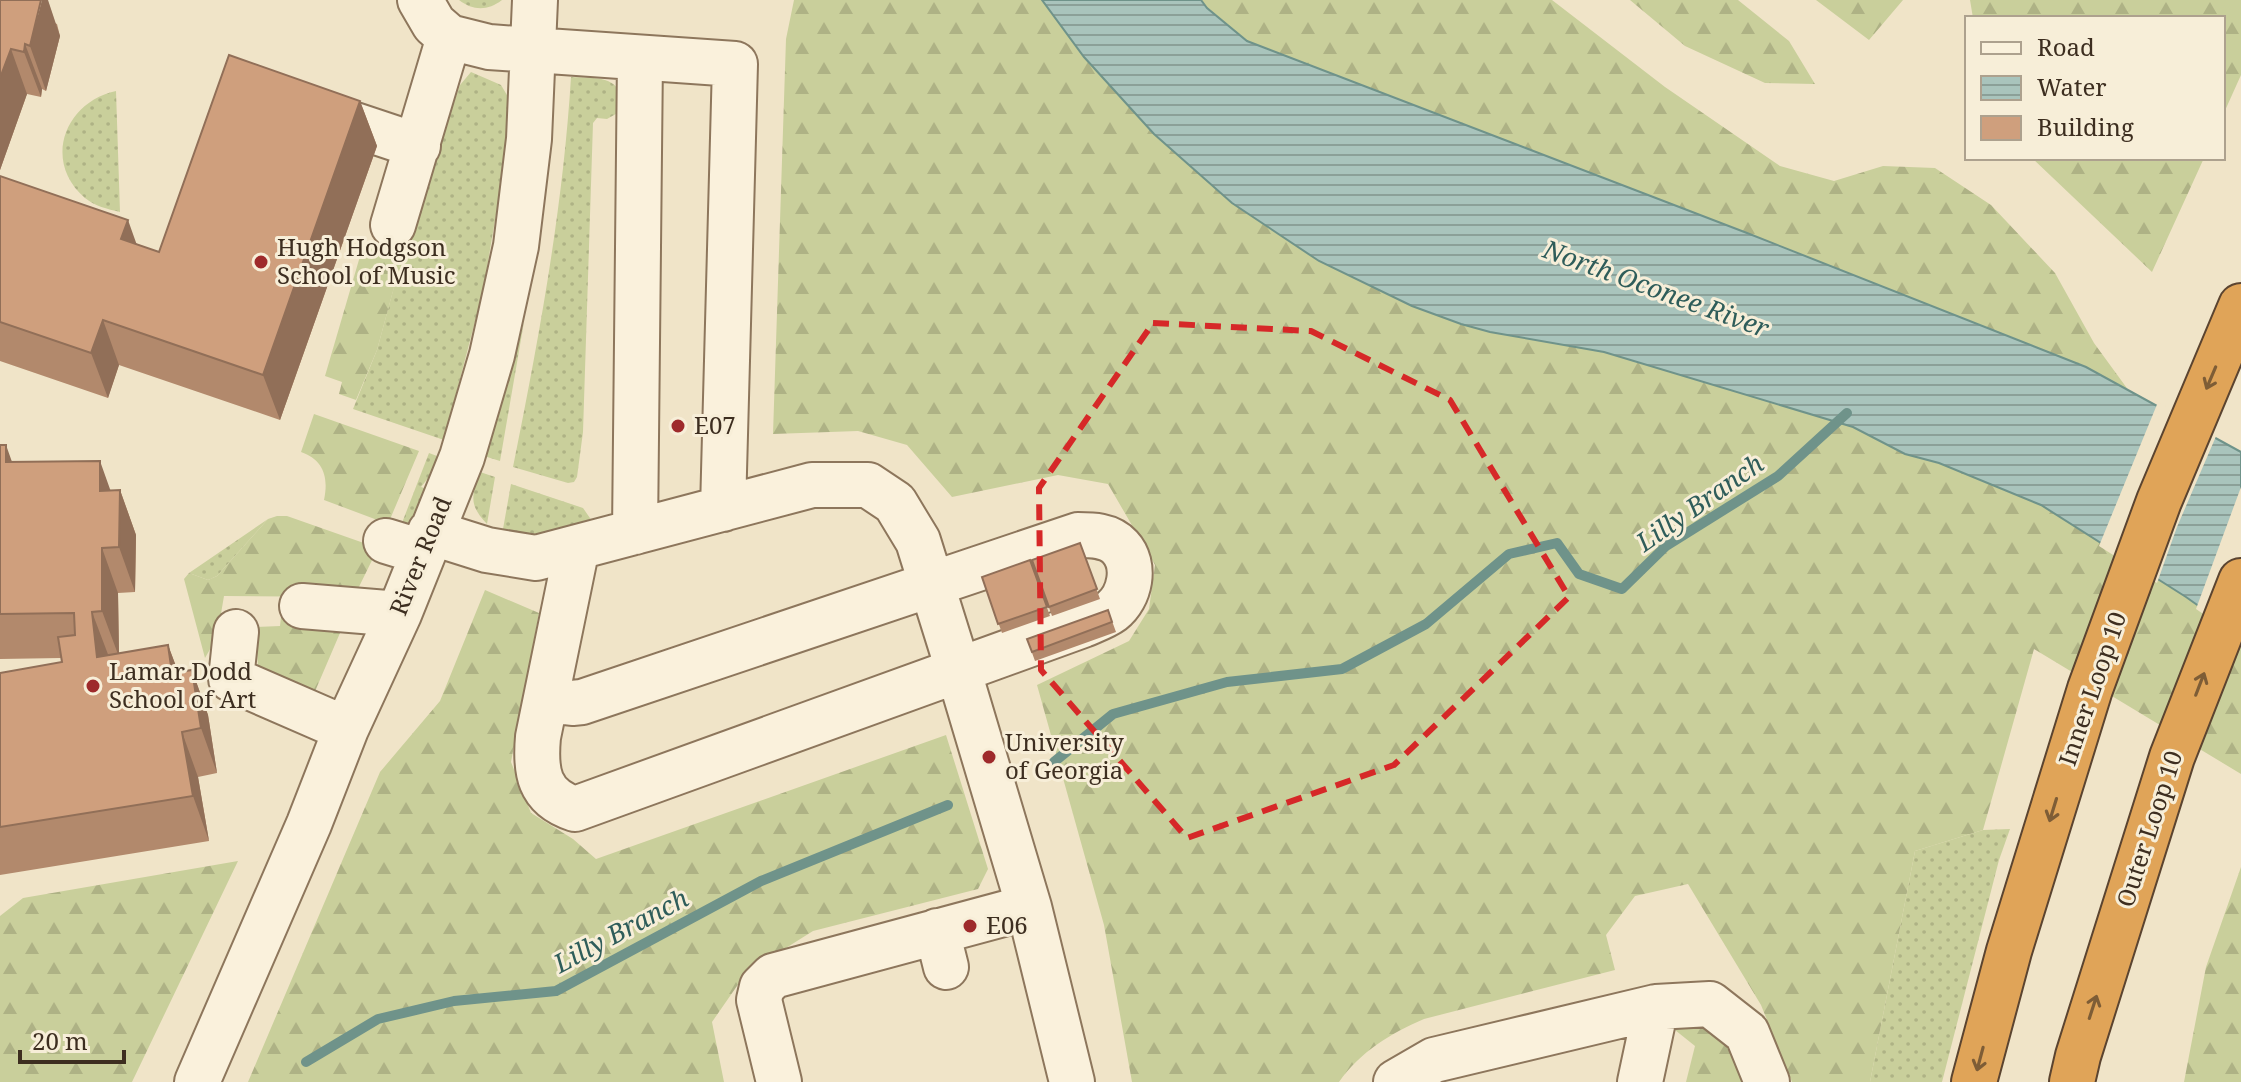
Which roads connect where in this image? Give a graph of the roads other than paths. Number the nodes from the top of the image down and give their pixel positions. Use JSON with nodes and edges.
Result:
{"nodes":[{"id":1,"x":420,"y":0,"type":"edge"},
{"id":2,"x":535,"y":0,"type":"edge"},
{"id":3,"x":449,"y":37,"type":"junction"},
{"id":4,"x":535,"y":51,"type":"junction"},
{"id":5,"x":640,"y":58,"type":"junction"},
{"id":6,"x":292,"y":104,"type":"edge"},
{"id":7,"x":418,"y":146,"type":"junction"},
{"id":8,"x":393,"y":225,"type":"dead end"},
{"id":9,"x":2241,"y":306,"type":"edge"},
{"id":10,"x":723,"y":509,"type":"junction"},
{"id":11,"x":635,"y":532,"type":"junction"},
{"id":12,"x":413,"y":542,"type":"junction"},
{"id":13,"x":577,"y":547,"type":"junction"},
{"id":14,"x":2241,"y":581,"type":"edge"},
{"id":15,"x":932,"y":583,"type":"junction"},
{"id":16,"x":302,"y":606,"type":"dead end"},
{"id":17,"x":399,"y":614,"type":"junction"},
{"id":18,"x":236,"y":632,"type":"dead end"},
{"id":19,"x":958,"y":669,"type":"junction"},
{"id":20,"x":231,"y":679,"type":"junction"},
{"id":21,"x":188,"y":685,"type":"edge"},
{"id":22,"x":546,"y":700,"type":"junction"},
{"id":23,"x":346,"y":729,"type":"junction"},
{"id":24,"x":1029,"y":907,"type":"junction"},
{"id":25,"x":1656,"y":1007,"type":"junction"},
{"id":26,"x":197,"y":1082,"type":"edge"},
{"id":27,"x":779,"y":1082,"type":"edge"},
{"id":28,"x":1072,"y":1082,"type":"edge"},
{"id":29,"x":1396,"y":1082,"type":"edge"},
{"id":30,"x":1640,"y":1082,"type":"edge"},
{"id":31,"x":1767,"y":1082,"type":"edge"},
{"id":32,"x":1974,"y":1082,"type":"edge"},
{"id":33,"x":2072,"y":1082,"type":"edge"}],
"edges":[{"from":1,"to":3,"type":"street"},
{"from":2,"to":4,"type":"street","name":"River Road"},
{"from":3,"to":4,"type":"street"},
{"from":3,"to":7,"type":"street"},
{"from":4,"to":5,"type":"street"},
{"from":4,"to":12,"type":"street","name":"River Road"},
{"from":5,"to":10,"type":"street"},
{"from":5,"to":11,"type":"street"},
{"from":6,"to":7,"type":"street"},
{"from":7,"to":8,"type":"street"},
{"from":9,"to":32,"type":"highway","name":"Inner Loop 10","one_way":true},
{"from":10,"to":11,"type":"street"},
{"from":10,"to":15,"type":"street"},
{"from":11,"to":13,"type":"street"},
{"from":12,"to":13,"type":"street"},
{"from":12,"to":17,"type":"street","name":"River Road"},
{"from":13,"to":22,"type":"street"},
{"from":33,"to":14,"type":"highway","name":"Outer Loop 10","one_way":true},
{"from":15,"to":19,"type":"street"},
{"from":15,"to":19,"type":"street"},
{"from":15,"to":22,"type":"street"},
{"from":16,"to":17,"type":"street"},
{"from":17,"to":23,"type":"street","name":"River Road"},
{"from":18,"to":20,"type":"street"},
{"from":19,"to":22,"type":"street"},
{"from":19,"to":24,"type":"street"},
{"from":20,"to":21,"type":"street"},
{"from":20,"to":23,"type":"street"},
{"from":23,"to":26,"type":"street","name":"River Road"},
{"from":24,"to":27,"type":"street"},
{"from":24,"to":28,"type":"street"},
{"from":25,"to":29,"type":"street"},
{"from":25,"to":30,"type":"street"},
{"from":25,"to":31,"type":"street"}]}
